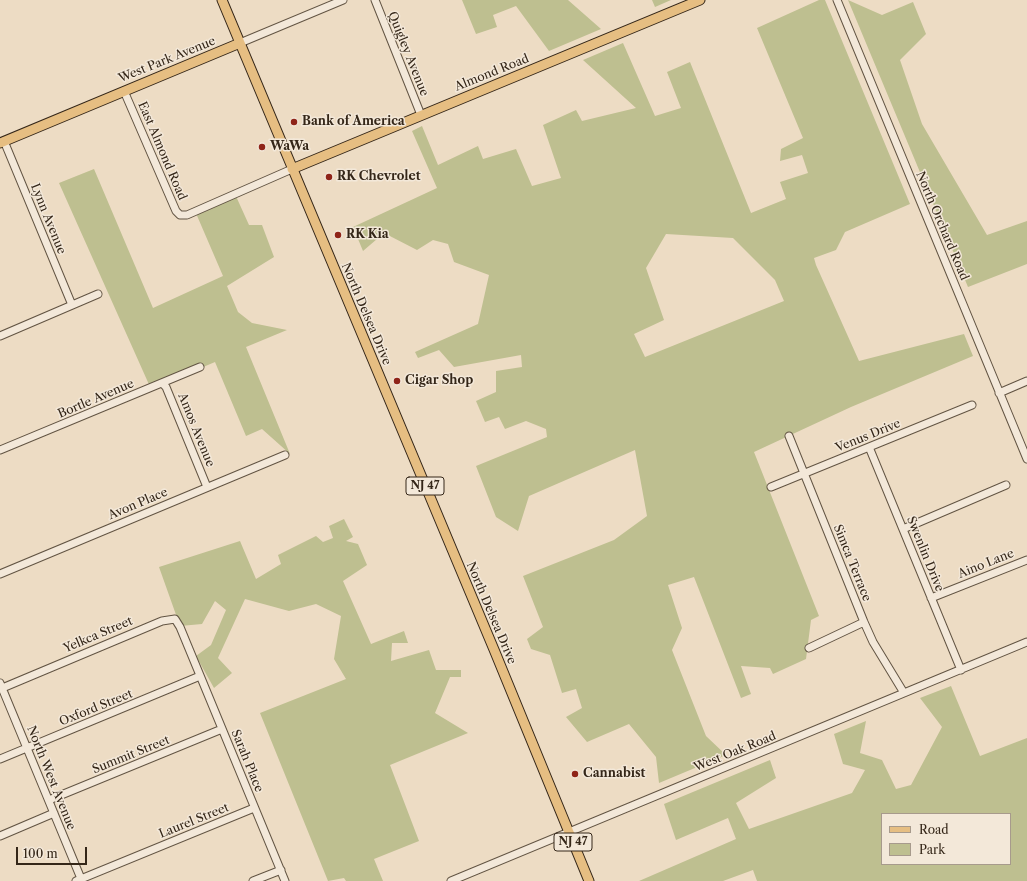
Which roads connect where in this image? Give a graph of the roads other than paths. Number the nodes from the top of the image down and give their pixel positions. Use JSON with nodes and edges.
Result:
{"nodes":[{"id":1,"x":222,"y":0,"type":"edge"},
{"id":2,"x":343,"y":0,"type":"edge"},
{"id":3,"x":375,"y":0,"type":"edge"},
{"id":4,"x":700,"y":0,"type":"edge"},
{"id":5,"x":837,"y":0,"type":"edge"},
{"id":6,"x":240,"y":44,"type":"junction"},
{"id":7,"x":124,"y":91,"type":"junction"},
{"id":8,"x":421,"y":115,"type":"junction"},
{"id":9,"x":2,"y":142,"type":"edge"},
{"id":10,"x":292,"y":169,"type":"junction"},
{"id":11,"x":98,"y":294,"type":"dead end"},
{"id":12,"x":72,"y":305,"type":"junction"},
{"id":13,"x":0,"y":336,"type":"edge"},
{"id":14,"x":200,"y":367,"type":"dead end"},
{"id":15,"x":1027,"y":381,"type":"edge"},
{"id":16,"x":162,"y":383,"type":"junction"},
{"id":17,"x":999,"y":393,"type":"junction"},
{"id":18,"x":972,"y":405,"type":"dead end"},
{"id":19,"x":788,"y":436,"type":"dead end"},
{"id":20,"x":869,"y":447,"type":"junction"},
{"id":21,"x":0,"y":450,"type":"edge"},
{"id":22,"x":285,"y":455,"type":"dead end"},
{"id":23,"x":1027,"y":459,"type":"edge"},
{"id":24,"x":803,"y":474,"type":"junction"},
{"id":25,"x":1006,"y":486,"type":"dead end"},
{"id":26,"x":771,"y":487,"type":"dead end"},
{"id":27,"x":207,"y":488,"type":"junction"},
{"id":28,"x":903,"y":529,"type":"junction"},
{"id":29,"x":1027,"y":560,"type":"edge"},
{"id":30,"x":0,"y":574,"type":"edge"},
{"id":31,"x":932,"y":598,"type":"junction"},
{"id":32,"x":864,"y":622,"type":"junction"},
{"id":33,"x":1027,"y":642,"type":"edge"},
{"id":34,"x":809,"y":648,"type":"dead end"},
{"id":35,"x":189,"y":649,"type":"joint"},
{"id":36,"x":961,"y":670,"type":"junction"},
{"id":37,"x":200,"y":676,"type":"junction"},
{"id":38,"x":1,"y":687,"type":"edge"},
{"id":39,"x":904,"y":693,"type":"junction"},
{"id":40,"x":222,"y":729,"type":"junction"},
{"id":41,"x":27,"y":748,"type":"junction"},
{"id":42,"x":0,"y":759,"type":"edge"},
{"id":43,"x":49,"y":800,"type":"junction"},
{"id":44,"x":254,"y":808,"type":"junction"},
{"id":45,"x":54,"y":814,"type":"junction"},
{"id":46,"x":568,"y":832,"type":"junction"},
{"id":47,"x":0,"y":836,"type":"edge"},
{"id":48,"x":280,"y":870,"type":"junction"},
{"id":49,"x":80,"y":880,"type":"edge"},
{"id":50,"x":253,"y":881,"type":"edge"},
{"id":51,"x":285,"y":881,"type":"edge"},
{"id":52,"x":451,"y":881,"type":"edge"},
{"id":53,"x":588,"y":881,"type":"edge"}],
"edges":[{"from":1,"to":6,"type":"main road","name":"North Delsea Drive","number":"NJ 47"},
{"from":2,"to":6,"type":"street","name":"West Park Avenue"},
{"from":3,"to":8,"type":"street","name":"Quigley Avenue"},
{"from":4,"to":8,"type":"main road","name":"Almond Road"},
{"from":5,"to":17,"type":"street","name":"North Orchard Road"},
{"from":6,"to":7,"type":"main road","name":"West Park Avenue"},
{"from":6,"to":10,"type":"main road","name":"North Delsea Drive","number":"NJ 47"},
{"from":7,"to":9,"type":"main road","name":"West Park Avenue"},
{"from":7,"to":10,"type":"street","name":"East Almond Road"},
{"from":8,"to":10,"type":"main road","name":"Almond Road"},
{"from":9,"to":12,"type":"street","name":"Lynn Avenue"},
{"from":10,"to":46,"type":"main road","name":"North Delsea Drive","number":"NJ 47"},
{"from":11,"to":12,"type":"street"},
{"from":12,"to":13,"type":"street"},
{"from":14,"to":16,"type":"street","name":"Bortle Avenue"},
{"from":15,"to":17,"type":"street"},
{"from":16,"to":21,"type":"street","name":"Bortle Avenue"},
{"from":16,"to":27,"type":"street","name":"Amos Avenue"},
{"from":17,"to":23,"type":"street","name":"North Orchard Road"},
{"from":18,"to":20,"type":"street","name":"Venus Drive"},
{"from":19,"to":24,"type":"street","name":"Simca Terrace"},
{"from":20,"to":24,"type":"street","name":"Venus Drive"},
{"from":20,"to":28,"type":"street","name":"Swenlin Drive"},
{"from":22,"to":27,"type":"street","name":"Avon Place"},
{"from":24,"to":26,"type":"street","name":"Venus Drive"},
{"from":24,"to":32,"type":"street","name":"Simca Terrace"},
{"from":25,"to":28,"type":"street"},
{"from":27,"to":30,"type":"street","name":"Avon Place"},
{"from":28,"to":31,"type":"street","name":"Swenlin Drive"},
{"from":29,"to":31,"type":"street","name":"Aino Lane"},
{"from":31,"to":36,"type":"street","name":"Swenlin Drive"},
{"from":32,"to":34,"type":"street"},
{"from":32,"to":39,"type":"street","name":"Simca Terrace"},
{"from":33,"to":36,"type":"street","name":"West Oak Road"},
{"from":35,"to":37,"type":"street","name":"Sarah Place"},
{"from":35,"to":38,"type":"street","name":"Yelkca Street"},
{"from":36,"to":39,"type":"street","name":"West Oak Road"},
{"from":37,"to":40,"type":"street","name":"Sarah Place"},
{"from":37,"to":41,"type":"street","name":"Oxford Street"},
{"from":38,"to":41,"type":"street","name":"North West Avenue"},
{"from":39,"to":46,"type":"street","name":"West Oak Road"},
{"from":40,"to":43,"type":"street","name":"Summit Street"},
{"from":40,"to":44,"type":"street","name":"Sarah Place"},
{"from":41,"to":42,"type":"street","name":"Oxford Street"},
{"from":41,"to":43,"type":"street","name":"North West Avenue"},
{"from":43,"to":45,"type":"street","name":"North West Avenue"},
{"from":44,"to":48,"type":"street","name":"Sarah Place"},
{"from":44,"to":49,"type":"street","name":"Laurel Street"},
{"from":45,"to":47,"type":"street"},
{"from":45,"to":49,"type":"street","name":"North West Avenue"},
{"from":46,"to":52,"type":"street","name":"West Oak Road"},
{"from":46,"to":53,"type":"main road","name":"North Delsea Drive","number":"NJ 47"},
{"from":48,"to":50,"type":"street"},
{"from":48,"to":51,"type":"street","name":"Sarah Place"}]}
